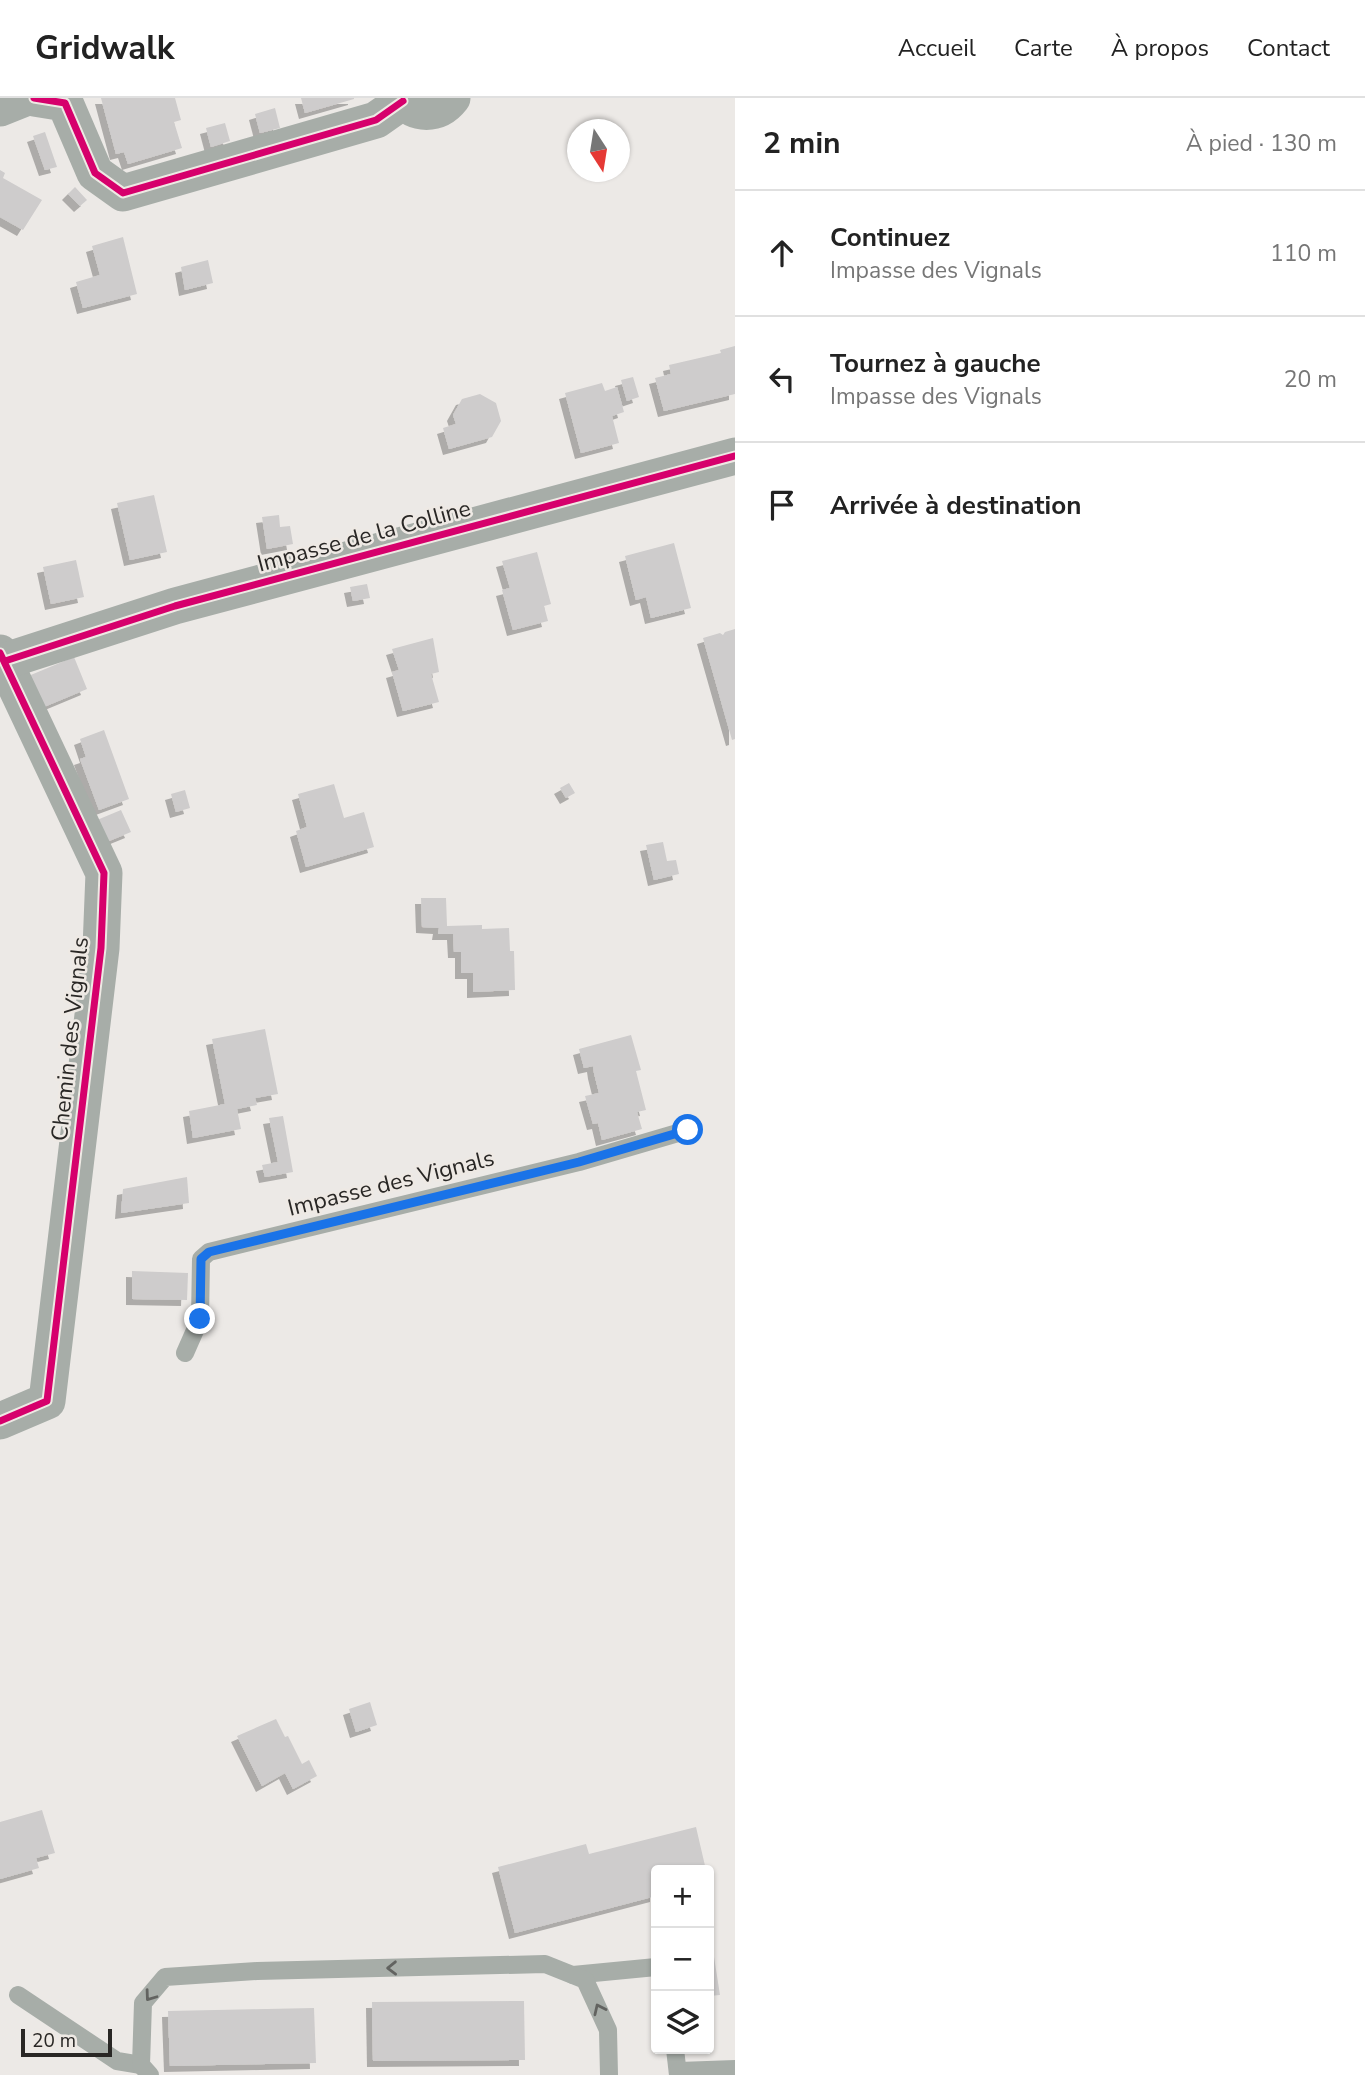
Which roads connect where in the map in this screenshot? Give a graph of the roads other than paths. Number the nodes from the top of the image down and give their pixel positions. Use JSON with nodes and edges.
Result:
{"nodes":[{"id":1,"x":25,"y":98,"type":"edge"},
{"id":2,"x":34,"y":98,"type":"edge"},
{"id":3,"x":452,"y":98,"type":"edge"},
{"id":4,"x":402,"y":100,"type":"edge"},
{"id":5,"x":0,"y":108,"type":"edge"},
{"id":6,"x":735,"y":456,"type":"edge"},
{"id":7,"x":3,"y":657,"type":"edge"},
{"id":8,"x":688,"y":1130,"type":"dead end"},
{"id":9,"x":185,"y":1353,"type":"dead end"},
{"id":10,"x":0,"y":1421,"type":"edge"},
{"id":11,"x":651,"y":1967,"type":"edge"},
{"id":12,"x":572,"y":1975,"type":"junction"},
{"id":13,"x":18,"y":1995,"type":"dead end"},
{"id":14,"x":676,"y":2054,"type":"edge"},
{"id":15,"x":735,"y":2069,"type":"edge"},
{"id":16,"x":145,"y":2070,"type":"edge"},
{"id":17,"x":678,"y":2073,"type":"edge"},
{"id":18,"x":609,"y":2075,"type":"edge"}],
"edges":[{"from":1,"to":5,"type":"street"},
{"from":2,"to":4,"type":"street"},
{"from":3,"to":4,"type":"street"},
{"from":6,"to":7,"type":"street","name":"Impasse de la Colline"},
{"from":7,"to":10,"type":"street","name":"Chemin des Vignals"},
{"from":8,"to":9,"type":"lane","name":"Impasse des Vignals"},
{"from":11,"to":12,"type":"lane"},
{"from":12,"to":16,"type":"lane","one_way":true},
{"from":18,"to":12,"type":"lane","one_way":true},
{"from":13,"to":16,"type":"lane"},
{"from":14,"to":17,"type":"lane"},
{"from":15,"to":17,"type":"lane"}]}
